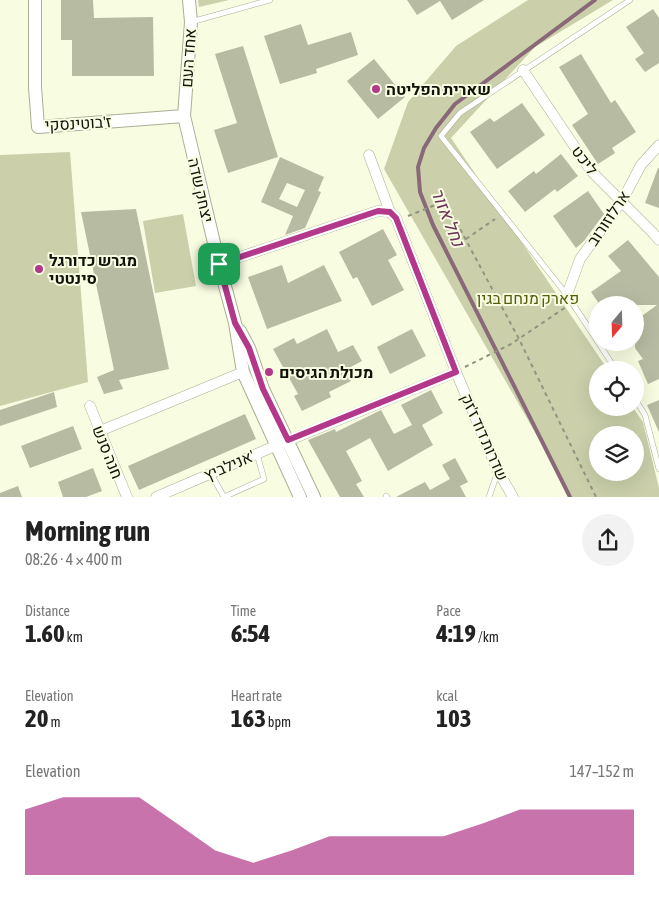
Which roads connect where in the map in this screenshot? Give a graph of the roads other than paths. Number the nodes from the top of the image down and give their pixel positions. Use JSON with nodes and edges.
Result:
{"nodes":[{"id":1,"x":35,"y":0,"type":"edge"},
{"id":2,"x":189,"y":0,"type":"edge"},
{"id":3,"x":270,"y":0,"type":"edge"},
{"id":4,"x":630,"y":0,"type":"edge"},
{"id":5,"x":191,"y":22,"type":"junction"},
{"id":6,"x":523,"y":70,"type":"junction"},
{"id":7,"x":184,"y":116,"type":"junction"},
{"id":8,"x":659,"y":145,"type":"edge"},
{"id":9,"x":369,"y":155,"type":"dead end"},
{"id":10,"x":622,"y":201,"type":"junction"},
{"id":11,"x":390,"y":212,"type":"junction"},
{"id":12,"x":659,"y":240,"type":"edge"},
{"id":13,"x":219,"y":264,"type":"junction"},
{"id":14,"x":570,"y":299,"type":"junction"},
{"id":15,"x":235,"y":323,"type":"junction"},
{"id":16,"x":589,"y":328,"type":"edge"},
{"id":17,"x":243,"y":372,"type":"junction"},
{"id":18,"x":456,"y":372,"type":"junction"},
{"id":19,"x":90,"y":406,"type":"dead end"},
{"id":20,"x":644,"y":412,"type":"edge"},
{"id":21,"x":100,"y":431,"type":"junction"},
{"id":22,"x":288,"y":440,"type":"junction"},
{"id":23,"x":275,"y":446,"type":"junction"},
{"id":24,"x":257,"y":453,"type":"junction"},
{"id":25,"x":659,"y":469,"type":"edge"},
{"id":26,"x":498,"y":471,"type":"junction"},
{"id":27,"x":211,"y":473,"type":"junction"},
{"id":28,"x":126,"y":497,"type":"edge"},
{"id":29,"x":156,"y":497,"type":"edge"},
{"id":30,"x":300,"y":497,"type":"edge"},
{"id":31,"x":314,"y":497,"type":"edge"},
{"id":32,"x":489,"y":497,"type":"edge"},
{"id":33,"x":512,"y":497,"type":"edge"}],
"edges":[{"from":1,"to":7,"type":"street","name":"ז'בוטינסקי"},
{"from":2,"to":5,"type":"street","name":"אחד העם"},
{"from":3,"to":5,"type":"lane"},
{"from":4,"to":6,"type":"lane"},
{"from":5,"to":7,"type":"street","name":"אחד העם"},
{"from":6,"to":10,"type":"street","name":"ליכט"},
{"from":6,"to":14,"type":"lane"},
{"from":7,"to":13,"type":"street","name":"יצחק שדה"},
{"from":8,"to":10,"type":"street","name":"ארלוזורוב"},
{"from":9,"to":11,"type":"street","name":"שדרות דוד ז'זק"},
{"from":10,"to":12,"type":"street","name":"ליכט"},
{"from":10,"to":14,"type":"street","name":"ארלוזורוב"},
{"from":11,"to":13,"type":"street"},
{"from":11,"to":18,"type":"street","name":"שדרות דוד ז'זק"},
{"from":13,"to":15,"type":"street","name":"יצחק שדה"},
{"from":14,"to":16,"type":"lane"},
{"from":15,"to":17,"type":"street","name":"יצחק שדה"},
{"from":15,"to":22,"type":"street","name":"יצחק שדה"},
{"from":17,"to":21,"type":"street"},
{"from":17,"to":23,"type":"street","name":"יצחק שדה"},
{"from":18,"to":22,"type":"street"},
{"from":18,"to":26,"type":"street","name":"שדרות דוד ז'זק"},
{"from":19,"to":21,"type":"street","name":"חנה סנש"},
{"from":20,"to":25,"type":"lane"},
{"from":21,"to":28,"type":"street","name":"חנה סנש"},
{"from":22,"to":23,"type":"street"},
{"from":22,"to":31,"type":"street","name":"יצחק שדה"},
{"from":23,"to":24,"type":"street","name":"אנילביץ'"},
{"from":23,"to":30,"type":"street","name":"יצחק שדה"},
{"from":24,"to":27,"type":"street","name":"אנילביץ'"},
{"from":24,"to":27,"type":"lane"},
{"from":26,"to":32,"type":"lane"},
{"from":26,"to":33,"type":"street","name":"שדרות דוד ז'זק"},
{"from":27,"to":29,"type":"street","name":"אנילביץ'"}]}
